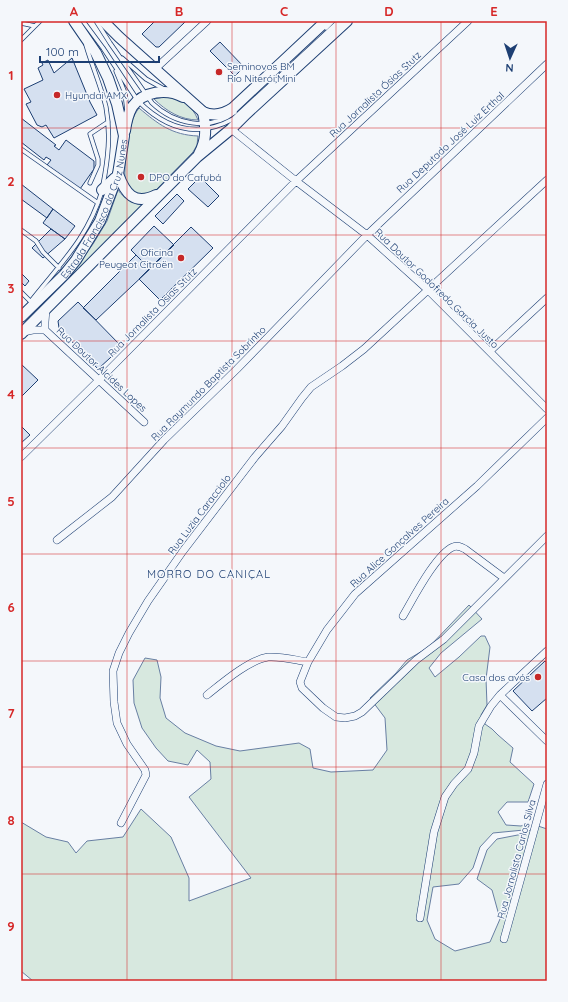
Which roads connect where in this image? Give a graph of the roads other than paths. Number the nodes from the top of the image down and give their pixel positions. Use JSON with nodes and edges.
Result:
{"nodes":[{"id":1,"x":40,"y":21,"type":"edge"},
{"id":2,"x":74,"y":21,"type":"edge"},
{"id":3,"x":83,"y":21,"type":"edge"},
{"id":4,"x":96,"y":21,"type":"edge"},
{"id":5,"x":104,"y":21,"type":"edge"},
{"id":6,"x":207,"y":21,"type":"edge"},
{"id":7,"x":326,"y":21,"type":"edge"},
{"id":8,"x":333,"y":21,"type":"edge"},
{"id":9,"x":338,"y":21,"type":"edge"},
{"id":10,"x":347,"y":21,"type":"edge"},
{"id":11,"x":468,"y":21,"type":"edge"},
{"id":12,"x":21,"y":23,"type":"edge"},
{"id":13,"x":35,"y":26,"type":"junction"},
{"id":14,"x":83,"y":34,"type":"junction"},
{"id":15,"x":21,"y":40,"type":"edge"},
{"id":16,"x":115,"y":51,"type":"junction"},
{"id":17,"x":109,"y":57,"type":"junction"},
{"id":18,"x":547,"y":64,"type":"edge"},
{"id":19,"x":155,"y":69,"type":"junction"},
{"id":20,"x":170,"y":92,"type":"junction"},
{"id":21,"x":142,"y":98,"type":"junction"},
{"id":22,"x":188,"y":100,"type":"junction"},
{"id":23,"x":203,"y":112,"type":"junction"},
{"id":24,"x":128,"y":118,"type":"junction"},
{"id":25,"x":108,"y":122,"type":"junction"},
{"id":26,"x":205,"y":126,"type":"junction"},
{"id":27,"x":231,"y":129,"type":"junction"},
{"id":28,"x":124,"y":136,"type":"junction"},
{"id":29,"x":21,"y":149,"type":"edge"},
{"id":30,"x":196,"y":157,"type":"junction"},
{"id":31,"x":117,"y":175,"type":"junction"},
{"id":32,"x":547,"y":180,"type":"edge"},
{"id":33,"x":296,"y":181,"type":"junction"},
{"id":34,"x":90,"y":183,"type":"dead end"},
{"id":35,"x":102,"y":190,"type":"junction"},
{"id":36,"x":162,"y":192,"type":"junction"},
{"id":37,"x":98,"y":204,"type":"junction"},
{"id":38,"x":21,"y":230,"type":"edge"},
{"id":39,"x":367,"y":235,"type":"junction"},
{"id":40,"x":59,"y":268,"type":"junction"},
{"id":41,"x":428,"y":290,"type":"junction"},
{"id":42,"x":21,"y":292,"type":"edge"},
{"id":43,"x":547,"y":298,"type":"edge"},
{"id":44,"x":46,"y":308,"type":"junction"},
{"id":45,"x":26,"y":310,"type":"edge"},
{"id":46,"x":45,"y":330,"type":"junction"},
{"id":47,"x":22,"y":333,"type":"edge"},
{"id":48,"x":490,"y":351,"type":"junction"},
{"id":49,"x":99,"y":380,"type":"junction"},
{"id":50,"x":547,"y":409,"type":"edge"},
{"id":51,"x":547,"y":418,"type":"edge"},
{"id":52,"x":144,"y":422,"type":"dead end"},
{"id":53,"x":21,"y":457,"type":"edge"},
{"id":54,"x":547,"y":536,"type":"edge"},
{"id":55,"x":57,"y":540,"type":"dead end"},
{"id":56,"x":504,"y":578,"type":"junction"},
{"id":57,"x":403,"y":616,"type":"dead end"},
{"id":58,"x":547,"y":651,"type":"edge"},
{"id":59,"x":308,"y":662,"type":"junction"},
{"id":60,"x":207,"y":695,"type":"dead end"},
{"id":61,"x":500,"y":695,"type":"junction"},
{"id":62,"x":547,"y":741,"type":"edge"},
{"id":63,"x":547,"y":784,"type":"edge"},
{"id":64,"x":121,"y":823,"type":"dead end"},
{"id":65,"x":420,"y":918,"type":"dead end"},
{"id":66,"x":504,"y":939,"type":"dead end"}],
"edges":[{"from":1,"to":13,"type":"lane"},
{"from":2,"to":14,"type":"main road","name":"Estrada Francisco da Cruz Nunes"},
{"from":3,"to":17,"type":"lane"},
{"from":4,"to":16,"type":"lane"},
{"from":5,"to":19,"type":"main road"},
{"from":6,"to":19,"type":"street"},
{"from":7,"to":23,"type":"main road"},
{"from":8,"to":26,"type":"lane"},
{"from":9,"to":26,"type":"lane"},
{"from":10,"to":27,"type":"main road"},
{"from":11,"to":33,"type":"street","name":"Rua Jornalista Ósias Stutz"},
{"from":12,"to":13,"type":"lane"},
{"from":13,"to":15,"type":"lane"},
{"from":14,"to":25,"type":"lane"},
{"from":14,"to":28,"type":"main road","name":"Estrada Francisco da Cruz Nunes"},
{"from":16,"to":20,"type":"lane"},
{"from":16,"to":21,"type":"lane"},
{"from":17,"to":21,"type":"lane"},
{"from":17,"to":24,"type":"lane"},
{"from":18,"to":39,"type":"street","name":"Rua Deputado José Luiz Erthal"},
{"from":19,"to":22,"type":"main road"},
{"from":20,"to":21,"type":"main road"},
{"from":20,"to":22,"type":"main road"},
{"from":21,"to":24,"type":"main road"},
{"from":21,"to":26,"type":"lane"},
{"from":21,"to":26,"type":"lane"},
{"from":22,"to":23,"type":"main road"},
{"from":23,"to":26,"type":"main road"},
{"from":24,"to":28,"type":"main road"},
{"from":25,"to":34,"type":"lane"},
{"from":25,"to":35,"type":"lane"},
{"from":26,"to":30,"type":"main road"},
{"from":27,"to":30,"type":"main road"},
{"from":27,"to":33,"type":"street","name":"Rua Doutor Godofredo Garcia Justo"},
{"from":28,"to":31,"type":"main road","name":"Estrada Francisco da Cruz Nunes"},
{"from":29,"to":37,"type":"lane"},
{"from":30,"to":36,"type":"main road","name":"Estrada Francisco da Cruz Nunes"},
{"from":31,"to":35,"type":"main road"},
{"from":31,"to":36,"type":"main road"},
{"from":31,"to":45,"type":"main road","name":"Estrada Francisco da Cruz Nunes"},
{"from":32,"to":41,"type":"street"},
{"from":33,"to":39,"type":"street","name":"Rua Doutor Godofredo Garcia Justo"},
{"from":33,"to":49,"type":"street","name":"Rua Jornalista Osias Stutz"},
{"from":35,"to":37,"type":"lane"},
{"from":36,"to":44,"type":"main road","name":"Estrada Francisco da Cruz Nunes"},
{"from":37,"to":40,"type":"lane"},
{"from":38,"to":40,"type":"lane"},
{"from":39,"to":41,"type":"street","name":"Rua Doutor Godofredo Garcia Justo"},
{"from":39,"to":55,"type":"street","name":"Rua Raymundo Baptista Sobrinho"},
{"from":40,"to":45,"type":"lane"},
{"from":41,"to":48,"type":"street","name":"Rua Doutor Godofredo Garcia Justo"},
{"from":41,"to":64,"type":"street","name":"Rua Luzia Caracciolo"},
{"from":42,"to":45,"type":"lane"},
{"from":43,"to":48,"type":"street"},
{"from":44,"to":46,"type":"street","name":"Rua Doutor Alcides Lopes"},
{"from":44,"to":47,"type":"main road","name":"Estrada Francisco da Cruz Nunes"},
{"from":46,"to":47,"type":"street","name":"Rua Doutor Alcides Lopes"},
{"from":46,"to":49,"type":"street","name":"Rua Doutor Alcides Lopes"},
{"from":48,"to":50,"type":"street","name":"Rua Doutor Godofredo Garcia Justo"},
{"from":49,"to":52,"type":"street","name":"Rua Doutor Alcides Lopes"},
{"from":49,"to":53,"type":"street","name":"Rua Jornalista Osias Stutz"},
{"from":51,"to":59,"type":"street","name":"Rua Alice Gonçalves Pereira"},
{"from":54,"to":56,"type":"street"},
{"from":56,"to":57,"type":"street"},
{"from":56,"to":59,"type":"street","name":"Rua Alice Gonçalves Pereira"},
{"from":58,"to":61,"type":"street"},
{"from":59,"to":60,"type":"street"},
{"from":61,"to":62,"type":"street"},
{"from":61,"to":65,"type":"street"},
{"from":63,"to":66,"type":"street","name":"Rua Jornalista Carlos Silva"}]}
